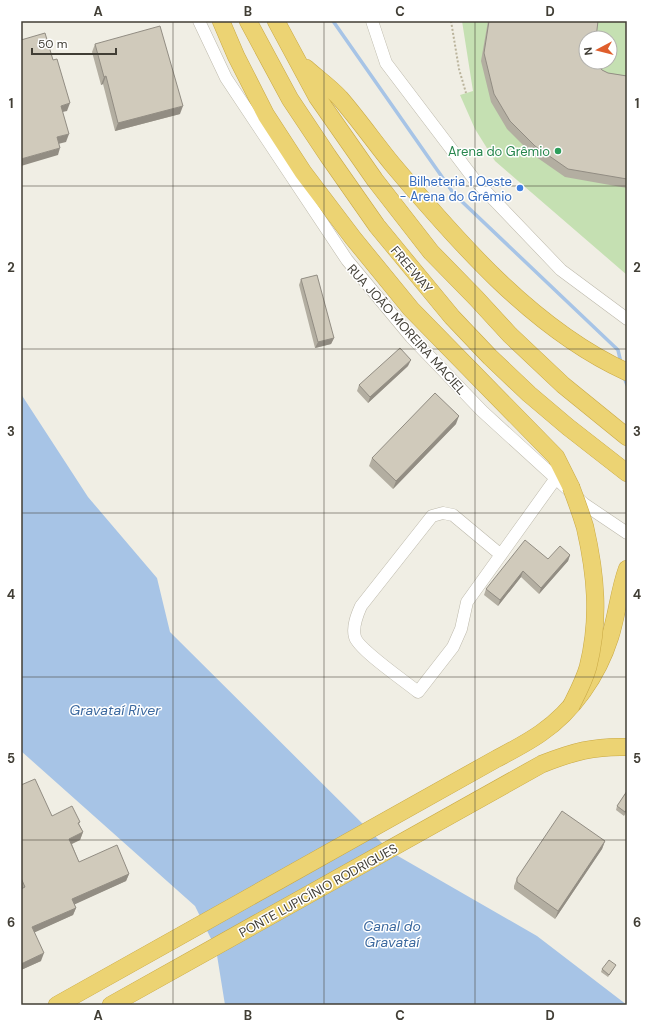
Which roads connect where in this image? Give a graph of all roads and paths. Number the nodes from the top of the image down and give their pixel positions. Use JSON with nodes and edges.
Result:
{"nodes":[{"id":1,"x":199,"y":21,"type":"edge"},
{"id":2,"x":221,"y":21,"type":"edge"},
{"id":3,"x":248,"y":21,"type":"edge"},
{"id":4,"x":276,"y":21,"type":"edge"},
{"id":5,"x":372,"y":21,"type":"edge"},
{"id":6,"x":451,"y":21,"type":"edge"},
{"id":7,"x":296,"y":59,"type":"junction"},
{"id":8,"x":466,"y":93,"type":"dead end"},
{"id":9,"x":627,"y":319,"type":"edge"},
{"id":10,"x":627,"y":372,"type":"edge"},
{"id":11,"x":627,"y":437,"type":"edge"},
{"id":12,"x":627,"y":474,"type":"edge"},
{"id":13,"x":556,"y":478,"type":"junction"},
{"id":14,"x":627,"y":533,"type":"edge"},
{"id":15,"x":501,"y":556,"type":"junction"},
{"id":16,"x":627,"y":569,"type":"edge"},
{"id":17,"x":570,"y":706,"type":"junction"},
{"id":18,"x":627,"y":747,"type":"edge"},
{"id":19,"x":119,"y":1001,"type":"edge"},
{"id":20,"x":57,"y":1005,"type":"edge"}],
"edges":[{"from":1,"to":13,"type":"street","name":"RUA JOÃO MOREIRA MACIEL"},
{"from":2,"to":17,"type":"highway","bridge":true},
{"from":3,"to":12,"type":"highway","name":"FREEWAY"},
{"from":4,"to":7,"type":"highway","name":"FREEWAY"},
{"from":5,"to":9,"type":"street"},
{"from":6,"to":8,"type":"path"},
{"from":7,"to":10,"type":"highway"},
{"from":7,"to":11,"type":"highway","name":"FREEWAY"},
{"from":13,"to":14,"type":"street","name":"RUA JOÃO MOREIRA MACIEL"},
{"from":13,"to":15,"type":"street"},
{"from":15,"to":15,"type":"street"},
{"from":16,"to":17,"type":"highway","bridge":true},
{"from":17,"to":20,"type":"highway","name":"PONTE LUPICÍNIO RODRIGUES"},
{"from":18,"to":19,"type":"highway","name":"PONTE LUPICÍNIO RODRIGUES"}]}
